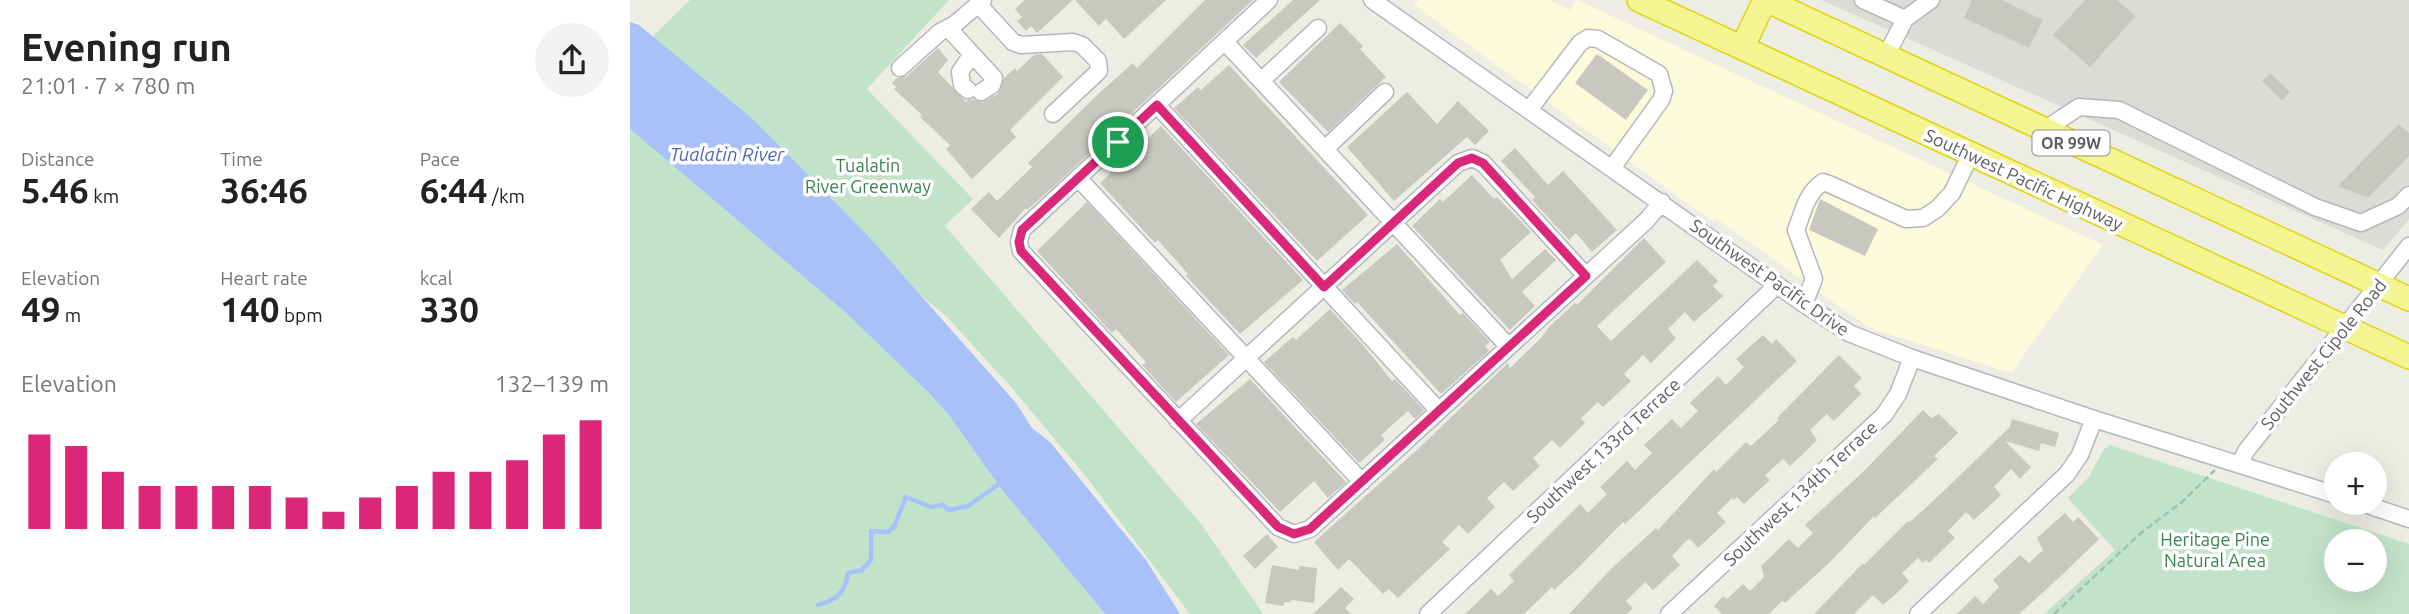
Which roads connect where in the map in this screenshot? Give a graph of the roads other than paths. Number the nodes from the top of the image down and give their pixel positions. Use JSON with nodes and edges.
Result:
{"nodes":[{"id":1,"x":1269,"y":0,"type":"edge"},
{"id":2,"x":1372,"y":0,"type":"edge"},
{"id":3,"x":1639,"y":0,"type":"edge"},
{"id":4,"x":1765,"y":0,"type":"edge"},
{"id":5,"x":1863,"y":0,"type":"edge"},
{"id":6,"x":1931,"y":0,"type":"edge"},
{"id":7,"x":981,"y":2,"type":"edge"},
{"id":8,"x":1905,"y":19,"type":"junction"},
{"id":9,"x":948,"y":28,"type":"junction"},
{"id":10,"x":1318,"y":28,"type":"dead end"},
{"id":11,"x":1225,"y":42,"type":"junction"},
{"id":12,"x":1742,"y":48,"type":"junction"},
{"id":13,"x":972,"y":54,"type":"junction"},
{"id":14,"x":1886,"y":56,"type":"junction"},
{"id":15,"x":900,"y":68,"type":"dead end"},
{"id":16,"x":1261,"y":81,"type":"junction"},
{"id":17,"x":1385,"y":92,"type":"dead end"},
{"id":18,"x":1157,"y":105,"type":"junction"},
{"id":19,"x":1529,"y":110,"type":"junction"},
{"id":20,"x":1053,"y":114,"type":"dead end"},
{"id":21,"x":2044,"y":130,"type":"junction"},
{"id":22,"x":1325,"y":149,"type":"junction"},
{"id":23,"x":1971,"y":154,"type":"junction"},
{"id":24,"x":1612,"y":168,"type":"junction"},
{"id":25,"x":1079,"y":179,"type":"junction"},
{"id":26,"x":2409,"y":195,"type":"edge"},
{"id":27,"x":1662,"y":202,"type":"junction"},
{"id":28,"x":1393,"y":222,"type":"junction"},
{"id":29,"x":2409,"y":246,"type":"edge"},
{"id":30,"x":1586,"y":276,"type":"junction"},
{"id":31,"x":1777,"y":285,"type":"junction"},
{"id":32,"x":2378,"y":285,"type":"junction"},
{"id":33,"x":1324,"y":287,"type":"junction"},
{"id":34,"x":2409,"y":299,"type":"edge"},
{"id":35,"x":1804,"y":304,"type":"junction"},
{"id":36,"x":2345,"y":328,"type":"junction"},
{"id":37,"x":1509,"y":347,"type":"junction"},
{"id":38,"x":2409,"y":357,"type":"edge"},
{"id":39,"x":1247,"y":358,"type":"junction"},
{"id":40,"x":1912,"y":358,"type":"junction"},
{"id":41,"x":1439,"y":411,"type":"junction"},
{"id":42,"x":2094,"y":419,"type":"junction"},
{"id":43,"x":1178,"y":421,"type":"junction"},
{"id":44,"x":2240,"y":464,"type":"junction"},
{"id":45,"x":1362,"y":482,"type":"junction"},
{"id":46,"x":2324,"y":491,"type":"edge"},
{"id":47,"x":2387,"y":512,"type":"edge"},
{"id":48,"x":2409,"y":519,"type":"edge"},
{"id":49,"x":1428,"y":614,"type":"edge"},
{"id":50,"x":1669,"y":614,"type":"edge"},
{"id":51,"x":1918,"y":614,"type":"edge"}],
"edges":[{"from":1,"to":11,"type":"street"},
{"from":2,"to":19,"type":"street","name":"Southwest Pacific Drive"},
{"from":3,"to":12,"type":"highway","name":"Southwest Pacific Highway","number":"OR 99W"},
{"from":4,"to":12,"type":"highway"},
{"from":4,"to":14,"type":"highway","number":"OR 99W"},
{"from":5,"to":8,"type":"street"},
{"from":6,"to":8,"type":"street"},
{"from":7,"to":9,"type":"street"},
{"from":7,"to":20,"type":"street"},
{"from":8,"to":14,"type":"street"},
{"from":9,"to":13,"type":"street"},
{"from":9,"to":15,"type":"street"},
{"from":10,"to":16,"type":"street"},
{"from":11,"to":16,"type":"street"},
{"from":11,"to":18,"type":"street"},
{"from":12,"to":23,"type":"highway","name":"Southwest Pacific Highway","number":"OR 99W"},
{"from":13,"to":13,"type":"street"},
{"from":14,"to":21,"type":"highway","number":"OR 99W"},
{"from":16,"to":22,"type":"street"},
{"from":17,"to":22,"type":"street"},
{"from":18,"to":25,"type":"street"},
{"from":18,"to":33,"type":"street"},
{"from":19,"to":24,"type":"street","name":"Southwest Pacific Drive"},
{"from":19,"to":24,"type":"street"},
{"from":21,"to":26,"type":"street"},
{"from":21,"to":32,"type":"highway","number":"OR 99W"},
{"from":22,"to":28,"type":"street"},
{"from":23,"to":35,"type":"street"},
{"from":23,"to":36,"type":"highway","name":"Southwest Pacific Highway","number":"OR 99W"},
{"from":24,"to":27,"type":"street","name":"Southwest Pacific Drive"},
{"from":25,"to":39,"type":"street"},
{"from":25,"to":43,"type":"street"},
{"from":27,"to":30,"type":"street"},
{"from":27,"to":31,"type":"street","name":"Southwest Pacific Drive"},
{"from":28,"to":30,"type":"street"},
{"from":28,"to":33,"type":"street"},
{"from":28,"to":37,"type":"street"},
{"from":29,"to":32,"type":"street","name":"Southwest Cipole Road"},
{"from":30,"to":37,"type":"street"},
{"from":31,"to":35,"type":"street","name":"Southwest Pacific Drive"},
{"from":31,"to":49,"type":"street","name":"Southwest 133rd Terrace"},
{"from":32,"to":34,"type":"highway","number":"OR 99W"},
{"from":32,"to":36,"type":"street","name":"Southwest Cipole Road"},
{"from":33,"to":39,"type":"street"},
{"from":33,"to":41,"type":"street"},
{"from":35,"to":40,"type":"street","name":"Southwest Pacific Drive"},
{"from":36,"to":38,"type":"highway","name":"Southwest Pacific Highway","number":"OR 99W"},
{"from":36,"to":44,"type":"street","name":"Southwest Cipole Road"},
{"from":37,"to":41,"type":"street"},
{"from":39,"to":43,"type":"street"},
{"from":39,"to":45,"type":"street"},
{"from":40,"to":42,"type":"street","name":"Southwest Pacific Drive"},
{"from":40,"to":50,"type":"street","name":"Southwest 134th Terrace"},
{"from":41,"to":45,"type":"street"},
{"from":42,"to":44,"type":"street","name":"Southwest Pacific Drive"},
{"from":42,"to":51,"type":"street"},
{"from":43,"to":45,"type":"street"},
{"from":44,"to":46,"type":"street","name":"Southwest Pacific Drive"},
{"from":47,"to":48,"type":"street"}]}
